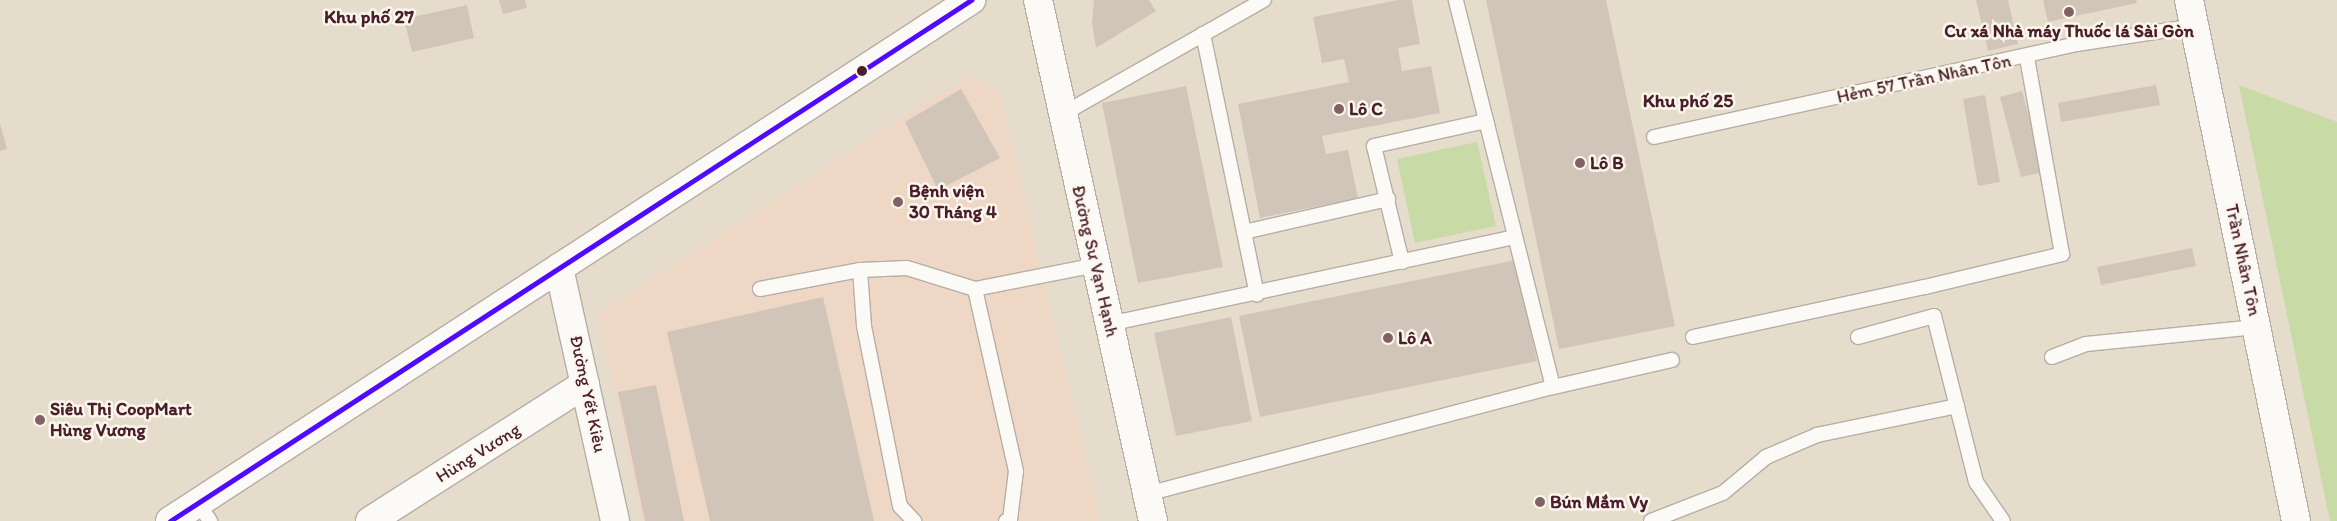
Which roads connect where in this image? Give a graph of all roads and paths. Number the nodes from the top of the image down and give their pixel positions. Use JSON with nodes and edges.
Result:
{"nodes":[{"id":1,"x":971,"y":0,"type":"edge"},
{"id":2,"x":1038,"y":0,"type":"edge"},
{"id":3,"x":1264,"y":0,"type":"edge"},
{"id":4,"x":1456,"y":0,"type":"edge"},
{"id":5,"x":2191,"y":13,"type":"edge"},
{"id":6,"x":1203,"y":34,"type":"junction"},
{"id":7,"x":2027,"y":57,"type":"junction"},
{"id":8,"x":1063,"y":114,"type":"junction"},
{"id":9,"x":1486,"y":121,"type":"junction"},
{"id":10,"x":1654,"y":137,"type":"dead end"},
{"id":11,"x":1388,"y":200,"type":"junction"},
{"id":12,"x":1244,"y":232,"type":"junction"},
{"id":13,"x":1514,"y":237,"type":"junction"},
{"id":14,"x":1402,"y":262,"type":"junction"},
{"id":15,"x":1096,"y":266,"type":"junction"},
{"id":16,"x":560,"y":268,"type":"junction"},
{"id":17,"x":860,"y":270,"type":"junction"},
{"id":18,"x":760,"y":289,"type":"dead end"},
{"id":19,"x":975,"y":289,"type":"junction"},
{"id":20,"x":1257,"y":294,"type":"junction"},
{"id":21,"x":1109,"y":324,"type":"junction"},
{"id":22,"x":2256,"y":327,"type":"junction"},
{"id":23,"x":1693,"y":337,"type":"dead end"},
{"id":24,"x":1858,"y":337,"type":"dead end"},
{"id":25,"x":2052,"y":357,"type":"dead end"},
{"id":26,"x":1672,"y":360,"type":"dead end"},
{"id":27,"x":585,"y":384,"type":"junction"},
{"id":28,"x":1552,"y":387,"type":"junction"},
{"id":29,"x":1957,"y":406,"type":"junction"},
{"id":30,"x":1147,"y":494,"type":"junction"},
{"id":31,"x":204,"y":512,"type":"edge"},
{"id":32,"x":170,"y":521,"type":"edge"},
{"id":33,"x":370,"y":521,"type":"edge"},
{"id":34,"x":616,"y":521,"type":"edge"},
{"id":35,"x":914,"y":521,"type":"edge"},
{"id":36,"x":1006,"y":521,"type":"edge"},
{"id":37,"x":1153,"y":521,"type":"edge"},
{"id":38,"x":1651,"y":521,"type":"edge"},
{"id":39,"x":2003,"y":521,"type":"edge"},
{"id":40,"x":2296,"y":521,"type":"edge"}],
"edges":[{"from":1,"to":16,"type":"street"},
{"from":2,"to":8,"type":"street","name":"Đường Sư Vạn Hạnh"},
{"from":3,"to":6,"type":"lane"},
{"from":4,"to":9,"type":"lane"},
{"from":5,"to":7,"type":"lane","name":"Hẻm 57 Trần Nhân Tôn"},
{"from":5,"to":22,"type":"street","name":"Trần Nhân Tôn"},
{"from":6,"to":8,"type":"lane"},
{"from":6,"to":12,"type":"lane"},
{"from":7,"to":10,"type":"lane","name":"Hẻm 57 Trần Nhân Tôn"},
{"from":7,"to":23,"type":"lane"},
{"from":8,"to":15,"type":"street","name":"Đường Sư Vạn Hạnh"},
{"from":9,"to":11,"type":"lane"},
{"from":9,"to":13,"type":"lane"},
{"from":11,"to":12,"type":"lane"},
{"from":11,"to":14,"type":"lane"},
{"from":12,"to":20,"type":"lane"},
{"from":13,"to":14,"type":"lane"},
{"from":13,"to":28,"type":"lane"},
{"from":14,"to":20,"type":"lane"},
{"from":15,"to":19,"type":"lane"},
{"from":15,"to":21,"type":"street","name":"Đường Sư Vạn Hạnh"},
{"from":16,"to":27,"type":"street","name":"Đường Yết Kiêu"},
{"from":16,"to":31,"type":"street"},
{"from":17,"to":18,"type":"lane"},
{"from":17,"to":19,"type":"lane"},
{"from":17,"to":35,"type":"lane"},
{"from":19,"to":36,"type":"lane"},
{"from":20,"to":21,"type":"lane"},
{"from":21,"to":30,"type":"street","name":"Đường Sư Vạn Hạnh"},
{"from":22,"to":25,"type":"lane"},
{"from":22,"to":40,"type":"street","name":"Trần Nhân Tôn"},
{"from":24,"to":29,"type":"lane"},
{"from":26,"to":28,"type":"lane"},
{"from":27,"to":33,"type":"street","name":"Hùng Vương"},
{"from":27,"to":34,"type":"street","name":"Đường Yết Kiêu"},
{"from":28,"to":30,"type":"lane"},
{"from":29,"to":38,"type":"lane"},
{"from":29,"to":39,"type":"lane"},
{"from":30,"to":37,"type":"street","name":"Đường Sư Vạn Hạnh"},
{"from":31,"to":32,"type":"street"}]}
